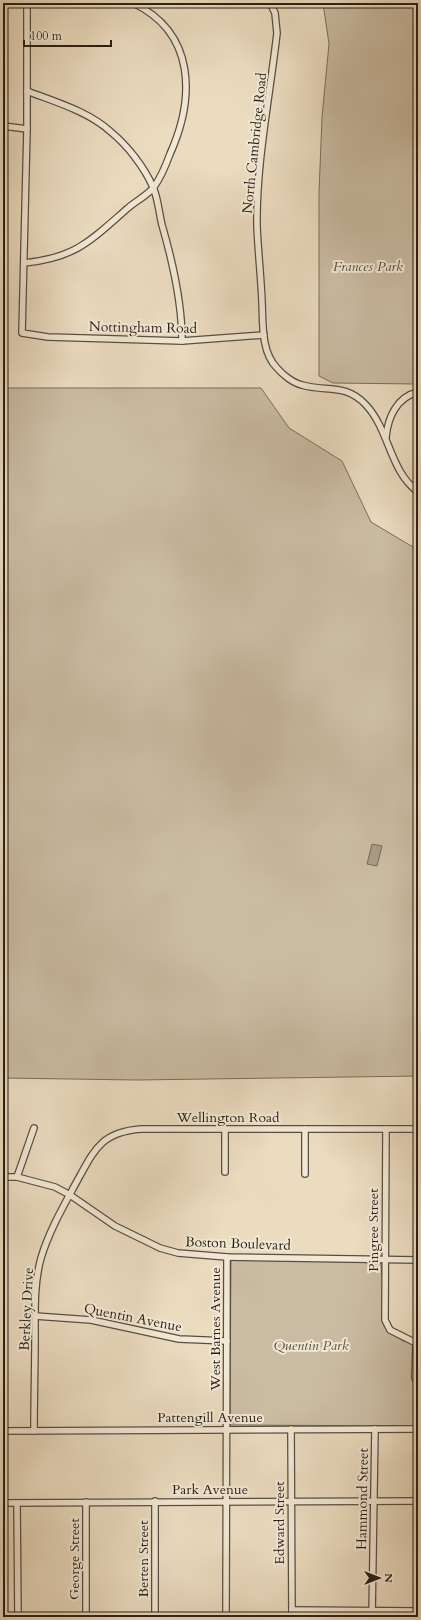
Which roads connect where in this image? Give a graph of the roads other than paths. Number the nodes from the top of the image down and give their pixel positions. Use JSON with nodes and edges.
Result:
{"nodes":[{"id":1,"x":27,"y":3,"type":"edge"},
{"id":2,"x":133,"y":3,"type":"edge"},
{"id":3,"x":270,"y":3,"type":"edge"},
{"id":4,"x":27,"y":91,"type":"junction"},
{"id":5,"x":3,"y":126,"type":"edge"},
{"id":6,"x":27,"y":129,"type":"junction"},
{"id":7,"x":154,"y":188,"type":"junction"},
{"id":8,"x":24,"y":263,"type":"junction"},
{"id":9,"x":264,"y":335,"type":"junction"},
{"id":10,"x":182,"y":341,"type":"junction"},
{"id":11,"x":418,"y":392,"type":"edge"},
{"id":12,"x":386,"y":439,"type":"junction"},
{"id":13,"x":418,"y":492,"type":"edge"},
{"id":14,"x":34,"y":1128,"type":"dead end"},
{"id":15,"x":225,"y":1129,"type":"junction"},
{"id":16,"x":305,"y":1129,"type":"junction"},
{"id":17,"x":386,"y":1129,"type":"junction"},
{"id":18,"x":418,"y":1129,"type":"edge"},
{"id":19,"x":225,"y":1172,"type":"dead end"},
{"id":20,"x":305,"y":1174,"type":"dead end"},
{"id":21,"x":3,"y":1177,"type":"edge"},
{"id":22,"x":17,"y":1177,"type":"junction"},
{"id":23,"x":70,"y":1194,"type":"junction"},
{"id":24,"x":227,"y":1257,"type":"junction"},
{"id":25,"x":385,"y":1258,"type":"junction"},
{"id":26,"x":418,"y":1260,"type":"edge"},
{"id":27,"x":35,"y":1316,"type":"junction"},
{"id":28,"x":227,"y":1341,"type":"junction"},
{"id":29,"x":417,"y":1344,"type":"edge"},
{"id":30,"x":418,"y":1383,"type":"edge"},
{"id":31,"x":226,"y":1429,"type":"junction"},
{"id":32,"x":292,"y":1429,"type":"junction"},
{"id":33,"x":375,"y":1429,"type":"junction"},
{"id":34,"x":418,"y":1429,"type":"edge"},
{"id":35,"x":3,"y":1431,"type":"edge"},
{"id":36,"x":34,"y":1431,"type":"junction"},
{"id":37,"x":226,"y":1500,"type":"junction"},
{"id":38,"x":291,"y":1500,"type":"junction"},
{"id":39,"x":155,"y":1501,"type":"junction"},
{"id":40,"x":374,"y":1501,"type":"junction"},
{"id":41,"x":418,"y":1501,"type":"edge"},
{"id":42,"x":3,"y":1502,"type":"edge"},
{"id":43,"x":17,"y":1502,"type":"junction"},
{"id":44,"x":86,"y":1502,"type":"junction"},
{"id":45,"x":292,"y":1610,"type":"junction"},
{"id":46,"x":418,"y":1611,"type":"edge"},
{"id":47,"x":372,"y":1614,"type":"edge"},
{"id":48,"x":18,"y":1617,"type":"edge"},
{"id":49,"x":86,"y":1617,"type":"edge"},
{"id":50,"x":155,"y":1617,"type":"edge"},
{"id":51,"x":226,"y":1617,"type":"edge"},
{"id":52,"x":292,"y":1617,"type":"edge"}],
"edges":[{"from":1,"to":4,"type":"street"},
{"from":2,"to":7,"type":"street"},
{"from":3,"to":9,"type":"street","name":"North Cambridge Road"},
{"from":4,"to":6,"type":"street"},
{"from":4,"to":7,"type":"street"},
{"from":5,"to":6,"type":"street"},
{"from":6,"to":8,"type":"street"},
{"from":7,"to":8,"type":"street"},
{"from":7,"to":10,"type":"street"},
{"from":8,"to":10,"type":"street","name":"Nottingham Road"},
{"from":9,"to":10,"type":"street","name":"Nottingham Road"},
{"from":9,"to":12,"type":"street","name":"North Cambridge Road"},
{"from":11,"to":12,"type":"street"},
{"from":12,"to":13,"type":"street","name":"North Cambridge Road"},
{"from":14,"to":22,"type":"street"},
{"from":15,"to":16,"type":"street","name":"Wellington Road"},
{"from":15,"to":19,"type":"street"},
{"from":15,"to":23,"type":"street","name":"Wellington Road"},
{"from":16,"to":17,"type":"street","name":"Wellington Road"},
{"from":16,"to":20,"type":"street"},
{"from":17,"to":18,"type":"street","name":"Wellington Road"},
{"from":17,"to":25,"type":"street","name":"Pingree Street"},
{"from":21,"to":22,"type":"street","name":"Boston Boulevard"},
{"from":22,"to":23,"type":"street","name":"Boston Boulevard"},
{"from":23,"to":24,"type":"street","name":"Boston Boulevard"},
{"from":23,"to":27,"type":"street","name":"Berkley Drive"},
{"from":24,"to":25,"type":"street","name":"Boston Boulevard"},
{"from":24,"to":28,"type":"street","name":"West Barnes Avenue"},
{"from":25,"to":26,"type":"street","name":"Boston Boulevard"},
{"from":25,"to":29,"type":"street","name":"Pingree Street"},
{"from":27,"to":28,"type":"street","name":"Quentin Avenue"},
{"from":27,"to":36,"type":"street","name":"Berkley Drive"},
{"from":28,"to":31,"type":"street","name":"West Barnes Avenue"},
{"from":29,"to":30,"type":"street"},
{"from":31,"to":32,"type":"street","name":"Pattengill Avenue"},
{"from":31,"to":36,"type":"street","name":"Pattengill Avenue"},
{"from":31,"to":37,"type":"street","name":"West Barnes Avenue"},
{"from":32,"to":33,"type":"street","name":"Pattengill Avenue"},
{"from":32,"to":38,"type":"street","name":"Edward Street"},
{"from":33,"to":34,"type":"street","name":"Pattengill Avenue"},
{"from":33,"to":40,"type":"street","name":"Hammond Street"},
{"from":35,"to":36,"type":"street","name":"Pattengill Avenue"},
{"from":37,"to":38,"type":"street","name":"Park Avenue"},
{"from":37,"to":39,"type":"street","name":"Park Avenue"},
{"from":37,"to":51,"type":"street","name":"West Barnes Avenue"},
{"from":38,"to":40,"type":"street","name":"Park Avenue"},
{"from":38,"to":45,"type":"street","name":"Edward Street"},
{"from":39,"to":44,"type":"street","name":"Park Avenue"},
{"from":39,"to":50,"type":"street","name":"Berten Street"},
{"from":40,"to":41,"type":"street","name":"Park Avenue"},
{"from":40,"to":47,"type":"street","name":"Hammond Street"},
{"from":42,"to":43,"type":"street","name":"Park Avenue"},
{"from":43,"to":44,"type":"street","name":"Park Avenue"},
{"from":43,"to":48,"type":"street"},
{"from":44,"to":49,"type":"street","name":"George Street"},
{"from":45,"to":47,"type":"street"},
{"from":45,"to":52,"type":"street","name":"Edward Street"},
{"from":46,"to":47,"type":"street"}]}
